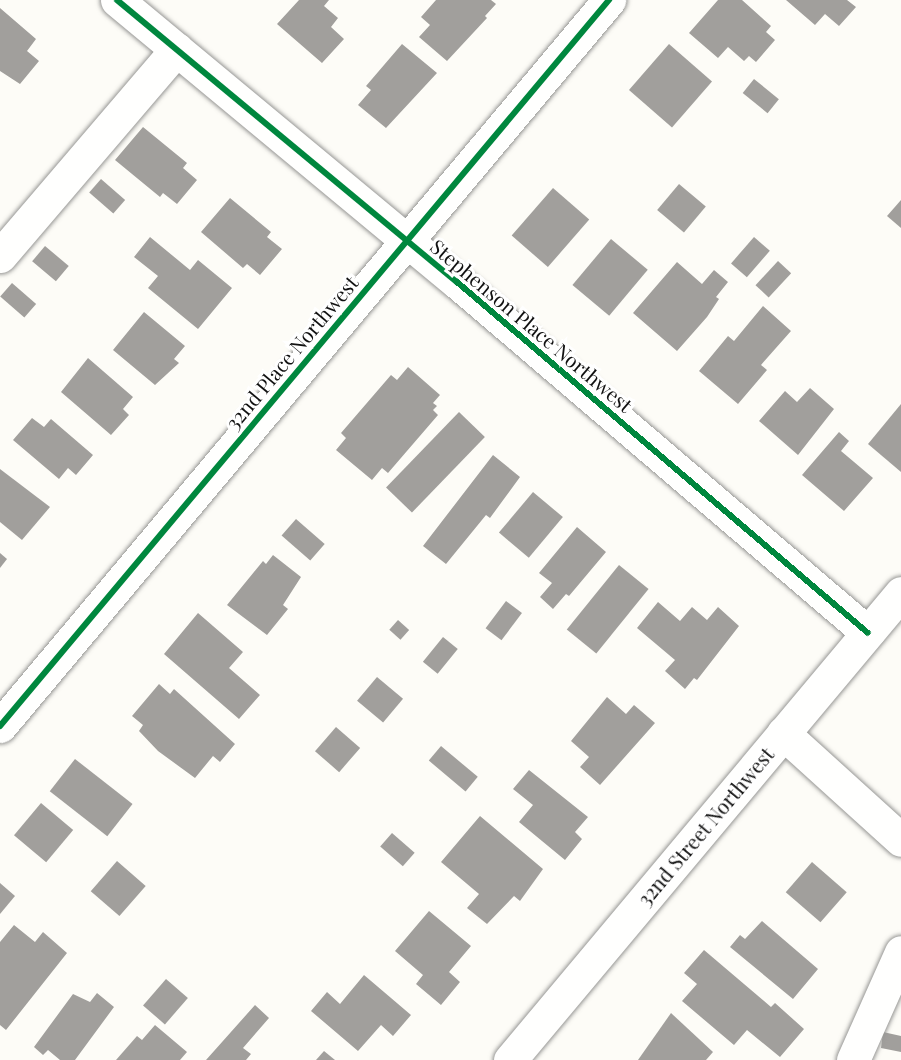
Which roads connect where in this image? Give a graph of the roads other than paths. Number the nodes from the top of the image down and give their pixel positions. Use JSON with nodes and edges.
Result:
{"nodes":[{"id":1,"x":117,"y":0,"type":"edge"},
{"id":2,"x":609,"y":0,"type":"edge"},
{"id":3,"x":177,"y":49,"type":"junction"},
{"id":4,"x":407,"y":241,"type":"junction"},
{"id":5,"x":0,"y":256,"type":"edge"},
{"id":6,"x":901,"y":593,"type":"edge"},
{"id":7,"x":868,"y":633,"type":"junction"},
{"id":8,"x":0,"y":726,"type":"edge"},
{"id":9,"x":783,"y":734,"type":"junction"},
{"id":10,"x":901,"y":840,"type":"edge"},
{"id":11,"x":901,"y":952,"type":"edge"},
{"id":12,"x":510,"y":1060,"type":"edge"},
{"id":13,"x":853,"y":1060,"type":"edge"}],
"edges":[{"from":1,"to":3,"type":"street","name":"Stephenson Place Northwest"},
{"from":2,"to":4,"type":"street","name":"32nd Place Northwest"},
{"from":3,"to":4,"type":"street","name":"Stephenson Place Northwest"},
{"from":3,"to":5,"type":"street"},
{"from":4,"to":7,"type":"street","name":"Stephenson Place Northwest"},
{"from":4,"to":8,"type":"street","name":"32nd Place Northwest"},
{"from":6,"to":7,"type":"street","name":"32nd Street Northwest"},
{"from":7,"to":9,"type":"street","name":"32nd Street Northwest"},
{"from":9,"to":10,"type":"street"},
{"from":9,"to":12,"type":"street","name":"32nd Street Northwest"},
{"from":11,"to":13,"type":"street"}]}
